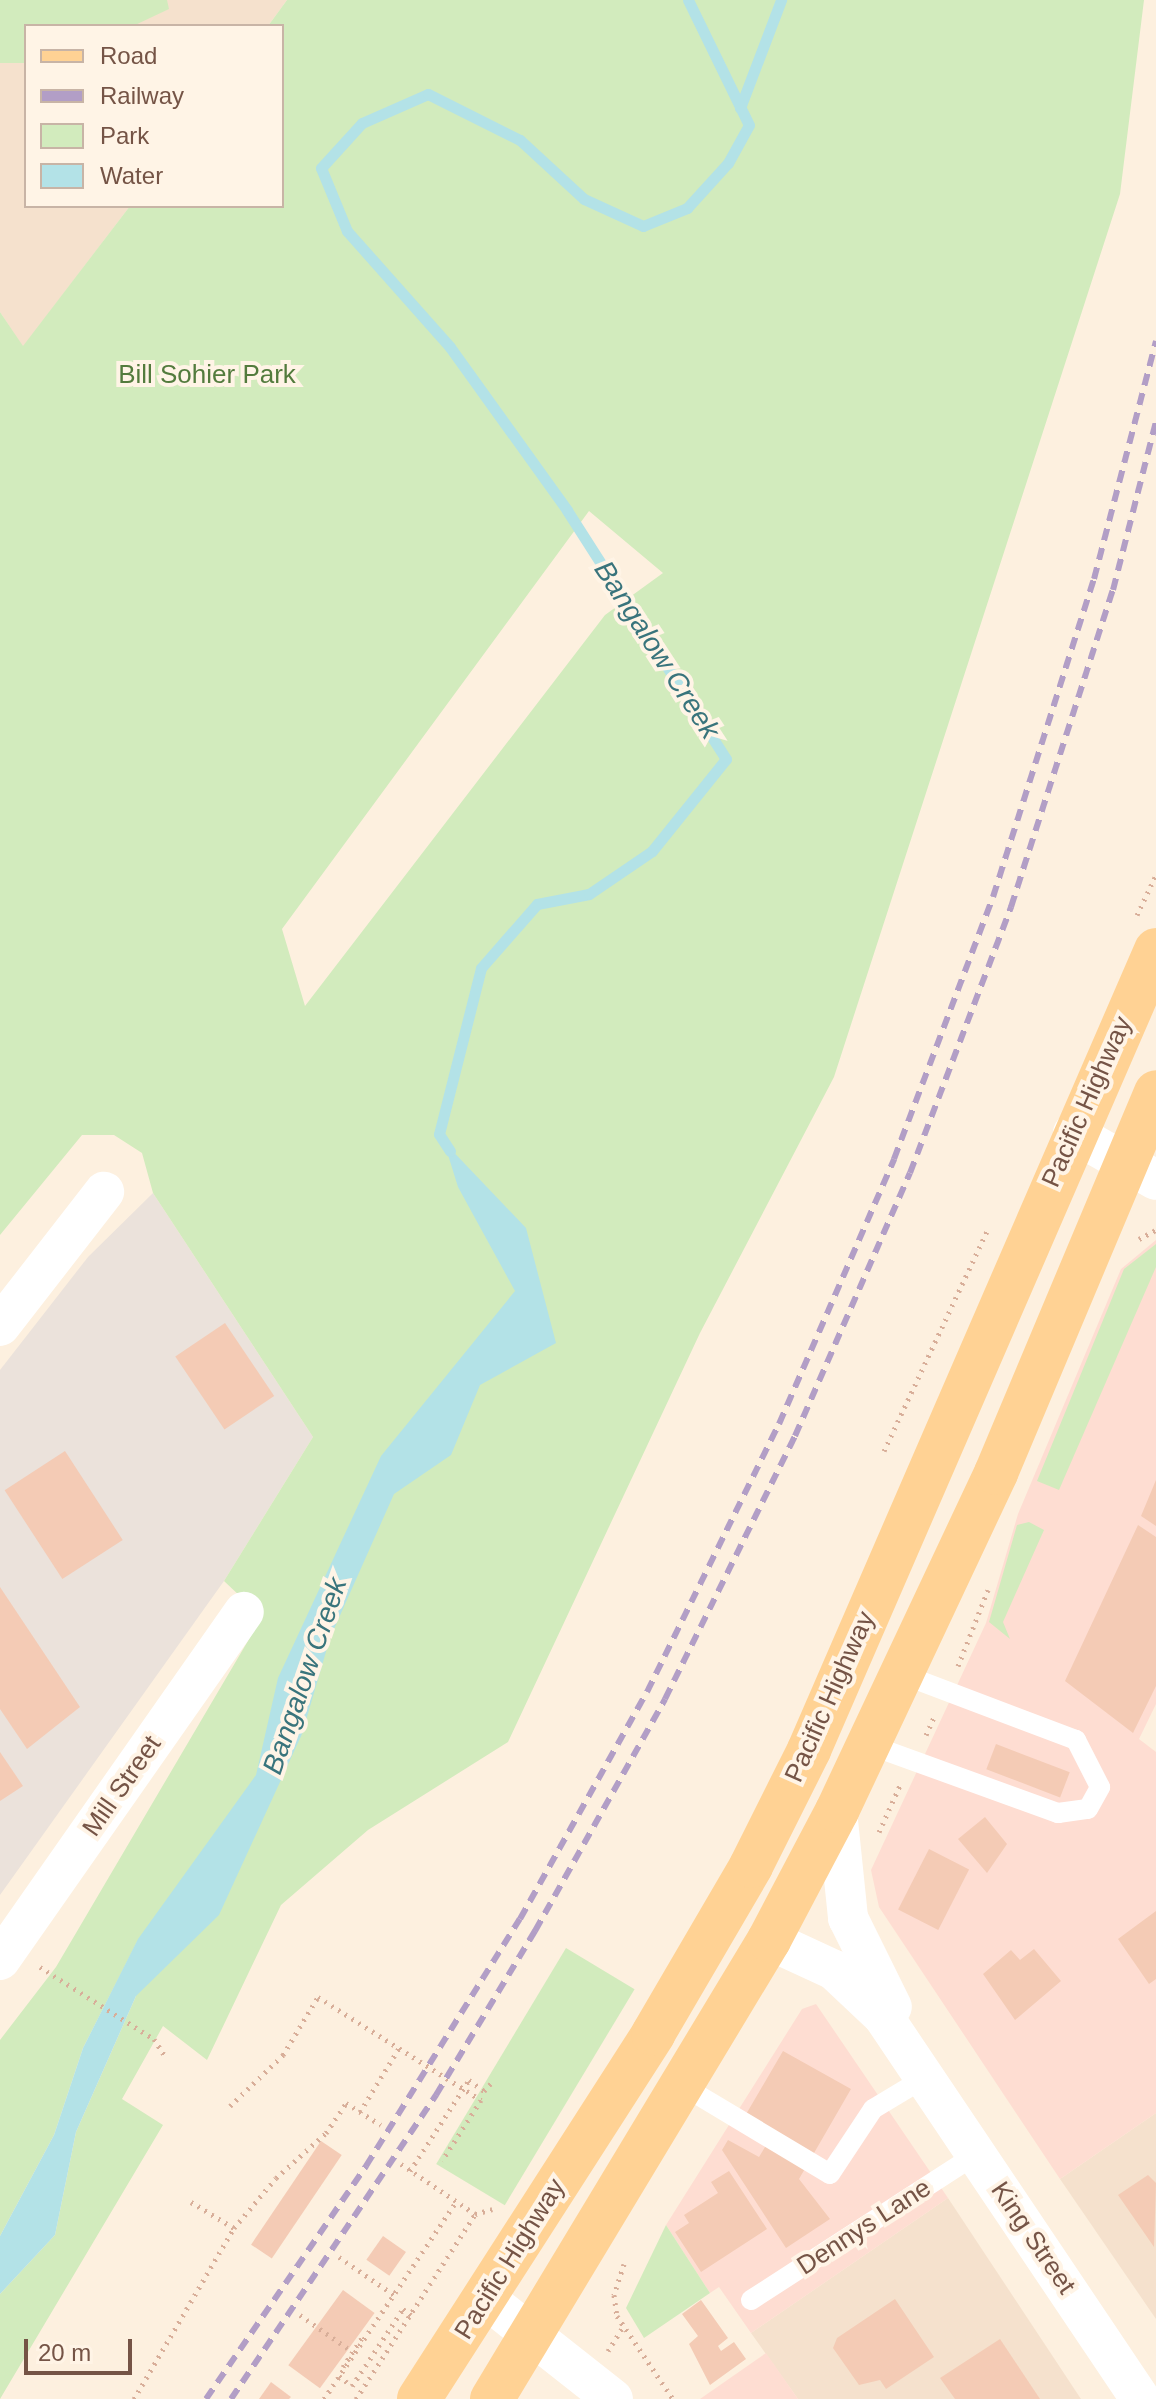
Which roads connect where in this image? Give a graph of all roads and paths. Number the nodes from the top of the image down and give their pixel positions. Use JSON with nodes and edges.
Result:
{"nodes":[{"id":1,"x":1156,"y":950,"type":"edge"},
{"id":2,"x":1156,"y":1092,"type":"edge"},
{"id":3,"x":1073,"y":1133,"type":"junction"},
{"id":4,"x":1141,"y":1170,"type":"edge"},
{"id":5,"x":104,"y":1192,"type":"dead end"},
{"id":6,"x":995,"y":1218,"type":"dead end"},
{"id":7,"x":1156,"y":1230,"type":"edge"},
{"id":8,"x":1129,"y":1245,"type":"dead end"},
{"id":9,"x":0,"y":1326,"type":"edge"},
{"id":10,"x":884,"y":1451,"type":"dead end"},
{"id":11,"x":990,"y":1584,"type":"dead end"},
{"id":12,"x":244,"y":1612,"type":"dead end"},
{"id":13,"x":904,"y":1675,"type":"junction"},
{"id":14,"x":946,"y":1692,"type":"junction"},
{"id":15,"x":870,"y":1745,"type":"junction"},
{"id":16,"x":913,"y":1763,"type":"junction"},
{"id":17,"x":837,"y":1811,"type":"junction"},
{"id":18,"x":877,"y":1837,"type":"dead end"},
{"id":19,"x":769,"y":1940,"type":"junction"},
{"id":20,"x":3,"y":1950,"type":"edge"},
{"id":21,"x":399,"y":2048,"type":"junction"},
{"id":22,"x":165,"y":2056,"type":"dead end"},
{"id":23,"x":928,"y":2076,"type":"junction"},
{"id":24,"x":493,"y":2081,"type":"dead end"},
{"id":25,"x":683,"y":2086,"type":"junction"},
{"id":26,"x":230,"y":2106,"type":"dead end"},
{"id":27,"x":359,"y":2112,"type":"junction"},
{"id":28,"x":381,"y":2125,"type":"dead end"},
{"id":29,"x":977,"y":2154,"type":"junction"},
{"id":30,"x":442,"y":2161,"type":"dead end"},
{"id":31,"x":401,"y":2164,"type":"dead end"},
{"id":32,"x":410,"y":2171,"type":"junction"},
{"id":33,"x":191,"y":2202,"type":"dead end"},
{"id":34,"x":456,"y":2202,"type":"junction"},
{"id":35,"x":504,"y":2205,"type":"dead end"},
{"id":36,"x":475,"y":2214,"type":"junction"},
{"id":37,"x":234,"y":2228,"type":"junction"},
{"id":38,"x":339,"y":2257,"type":"dead end"},
{"id":39,"x":627,"y":2258,"type":"dead end"},
{"id":40,"x":394,"y":2295,"type":"junction"},
{"id":41,"x":485,"y":2298,"type":"junction"},
{"id":42,"x":751,"y":2300,"type":"dead end"},
{"id":43,"x":300,"y":2315,"type":"dead end"},
{"id":44,"x":411,"y":2315,"type":"junction"},
{"id":45,"x":372,"y":2328,"type":"junction"},
{"id":46,"x":535,"y":2333,"type":"junction"},
{"id":47,"x":350,"y":2350,"type":"junction"},
{"id":48,"x":339,"y":2377,"type":"junction"},
{"id":49,"x":134,"y":2399,"type":"edge"},
{"id":50,"x":324,"y":2399,"type":"edge"},
{"id":51,"x":356,"y":2399,"type":"edge"},
{"id":52,"x":419,"y":2399,"type":"edge"},
{"id":53,"x":492,"y":2399,"type":"edge"},
{"id":54,"x":613,"y":2399,"type":"edge"},
{"id":55,"x":673,"y":2399,"type":"edge"},
{"id":56,"x":1140,"y":2399,"type":"edge"}],
"edges":[{"from":1,"to":3,"type":"main road","name":"Pacific Highway"},
{"from":2,"to":4,"type":"main road","name":"Pacific Highway"},
{"from":3,"to":4,"type":"street"},
{"from":3,"to":41,"type":"main road","name":"Pacific Highway"},
{"from":4,"to":13,"type":"main road","name":"Pacific Highway"},
{"from":5,"to":9,"type":"street"},
{"from":6,"to":10,"type":"path"},
{"from":7,"to":8,"type":"path"},
{"from":11,"to":14,"type":"path"},
{"from":12,"to":20,"type":"street","name":"Mill Street"},
{"from":13,"to":14,"type":"lane"},
{"from":13,"to":15,"type":"main road","name":"Pacific Highway"},
{"from":14,"to":16,"type":"path"},
{"from":14,"to":16,"type":"lane"},
{"from":15,"to":16,"type":"lane"},
{"from":15,"to":17,"type":"main road","name":"Pacific Highway"},
{"from":16,"to":18,"type":"path"},
{"from":17,"to":19,"type":"main road","name":"Pacific Highway"},
{"from":17,"to":23,"type":"street","name":"King Street"},
{"from":19,"to":23,"type":"street","name":"King Street"},
{"from":19,"to":25,"type":"main road","name":"Pacific Highway"},
{"from":20,"to":22,"type":"path"},
{"from":21,"to":26,"type":"path"},
{"from":21,"to":27,"type":"path"},
{"from":21,"to":30,"type":"path"},
{"from":23,"to":25,"type":"lane"},
{"from":23,"to":29,"type":"street","name":"King Street"},
{"from":24,"to":32,"type":"path"},
{"from":25,"to":46,"type":"main road","name":"Pacific Highway"},
{"from":27,"to":28,"type":"path"},
{"from":27,"to":37,"type":"path"},
{"from":29,"to":42,"type":"lane","name":"Dennys Lane"},
{"from":29,"to":56,"type":"street","name":"King Street"},
{"from":31,"to":32,"type":"path"},
{"from":32,"to":34,"type":"path"},
{"from":33,"to":37,"type":"path"},
{"from":34,"to":36,"type":"path"},
{"from":34,"to":40,"type":"path"},
{"from":35,"to":36,"type":"path"},
{"from":36,"to":44,"type":"path"},
{"from":37,"to":49,"type":"path"},
{"from":38,"to":40,"type":"path"},
{"from":39,"to":55,"type":"path"},
{"from":40,"to":45,"type":"path"},
{"from":41,"to":46,"type":"street"},
{"from":41,"to":52,"type":"main road","name":"Pacific Highway"},
{"from":43,"to":47,"type":"path"},
{"from":44,"to":48,"type":"path"},
{"from":44,"to":51,"type":"path"},
{"from":45,"to":47,"type":"path"},
{"from":45,"to":48,"type":"path"},
{"from":46,"to":53,"type":"main road","name":"Pacific Highway"},
{"from":46,"to":54,"type":"street"},
{"from":47,"to":48,"type":"path"},
{"from":48,"to":50,"type":"path"}]}
